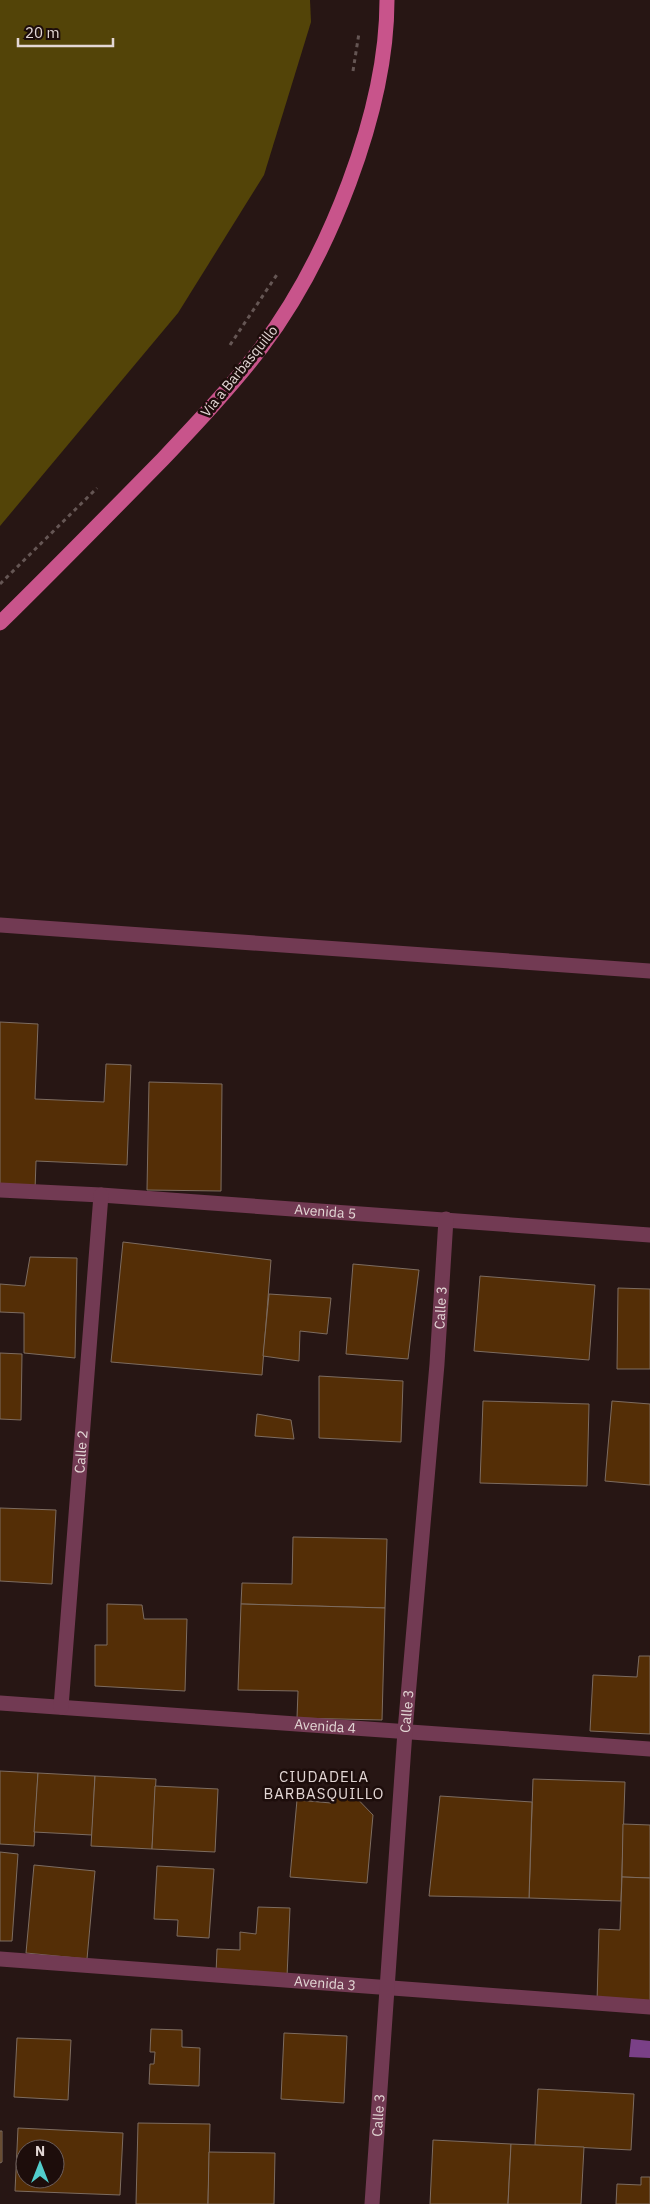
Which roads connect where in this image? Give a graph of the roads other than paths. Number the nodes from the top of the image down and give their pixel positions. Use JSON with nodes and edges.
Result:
{"nodes":[{"id":1,"x":387,"y":0,"type":"edge"},
{"id":2,"x":0,"y":623,"type":"edge"},
{"id":3,"x":0,"y":925,"type":"edge"},
{"id":4,"x":650,"y":971,"type":"edge"},
{"id":5,"x":0,"y":1190,"type":"edge"},
{"id":6,"x":101,"y":1195,"type":"junction"},
{"id":7,"x":446,"y":1219,"type":"junction"},
{"id":8,"x":650,"y":1235,"type":"edge"},
{"id":9,"x":0,"y":1703,"type":"edge"},
{"id":10,"x":61,"y":1707,"type":"junction"},
{"id":11,"x":406,"y":1731,"type":"junction"},
{"id":12,"x":650,"y":1750,"type":"edge"},
{"id":13,"x":0,"y":1960,"type":"edge"},
{"id":14,"x":386,"y":1989,"type":"junction"},
{"id":15,"x":650,"y":2007,"type":"edge"},
{"id":16,"x":372,"y":2204,"type":"edge"}],
"edges":[{"from":1,"to":2,"type":"main road","name":"Via a Barbasquillo"},
{"from":3,"to":4,"type":"street"},
{"from":5,"to":6,"type":"street","name":"Avenida 5"},
{"from":6,"to":7,"type":"street","name":"Avenida 5"},
{"from":6,"to":10,"type":"street","name":"Calle 2"},
{"from":7,"to":8,"type":"street","name":"Avenida 5"},
{"from":7,"to":11,"type":"street","name":"Calle 3"},
{"from":9,"to":10,"type":"street","name":"Avenida 4"},
{"from":10,"to":11,"type":"street","name":"Avenida 4"},
{"from":11,"to":12,"type":"street","name":"Avenida 4"},
{"from":11,"to":14,"type":"street","name":"Calle 3"},
{"from":13,"to":14,"type":"street","name":"Avenida 3"},
{"from":14,"to":15,"type":"street","name":"Avenida 3"},
{"from":14,"to":16,"type":"street","name":"Calle 3"}]}
